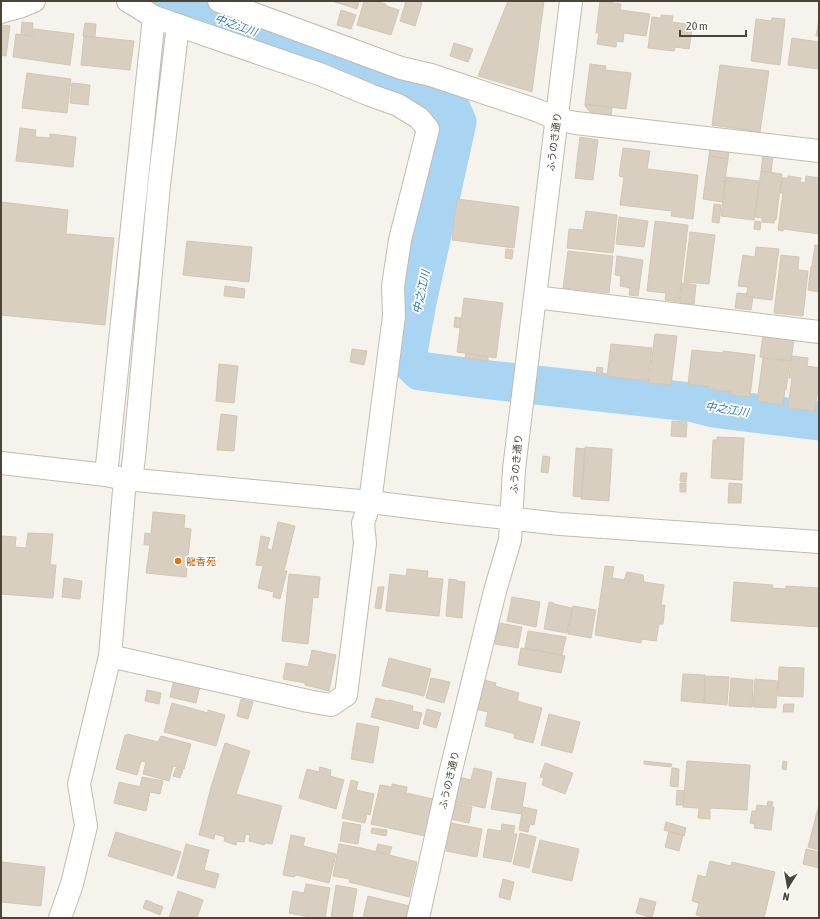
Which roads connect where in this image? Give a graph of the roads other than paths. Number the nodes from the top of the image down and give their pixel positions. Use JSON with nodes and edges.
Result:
{"nodes":[{"id":1,"x":34,"y":1,"type":"edge"},
{"id":2,"x":128,"y":1,"type":"edge"},
{"id":3,"x":220,"y":1,"type":"edge"},
{"id":4,"x":570,"y":1,"type":"edge"},
{"id":5,"x":1,"y":12,"type":"edge"},
{"id":6,"x":154,"y":17,"type":"junction"},
{"id":7,"x":178,"y":25,"type":"junction"},
{"id":8,"x":556,"y":119,"type":"junction"},
{"id":9,"x":819,"y":151,"type":"edge"},
{"id":10,"x":535,"y":297,"type":"junction"},
{"id":11,"x":819,"y":332,"type":"edge"},
{"id":12,"x":1,"y":463,"type":"edge"},
{"id":13,"x":120,"y":478,"type":"junction"},
{"id":14,"x":370,"y":502,"type":"junction"},
{"id":15,"x":511,"y":519,"type":"junction"},
{"id":16,"x":819,"y":542,"type":"edge"},
{"id":17,"x":110,"y":656,"type":"junction"},
{"id":18,"x":60,"y":918,"type":"edge"},
{"id":19,"x":418,"y":918,"type":"edge"}],
"edges":[{"from":1,"to":5,"type":"street"},
{"from":2,"to":6,"type":"street"},
{"from":3,"to":8,"type":"street"},
{"from":4,"to":8,"type":"street","name":"ふうのき通り"},
{"from":6,"to":7,"type":"street"},
{"from":6,"to":13,"type":"street"},
{"from":7,"to":13,"type":"street"},
{"from":7,"to":14,"type":"street"},
{"from":8,"to":9,"type":"street"},
{"from":8,"to":10,"type":"street","name":"ふうのき通り"},
{"from":10,"to":11,"type":"street"},
{"from":10,"to":15,"type":"street","name":"ふうのき通り"},
{"from":12,"to":13,"type":"street"},
{"from":13,"to":14,"type":"street"},
{"from":13,"to":17,"type":"street"},
{"from":14,"to":15,"type":"street"},
{"from":14,"to":17,"type":"street"},
{"from":15,"to":16,"type":"street"},
{"from":15,"to":19,"type":"street","name":"ふうのき通り"},
{"from":17,"to":18,"type":"street"}]}
